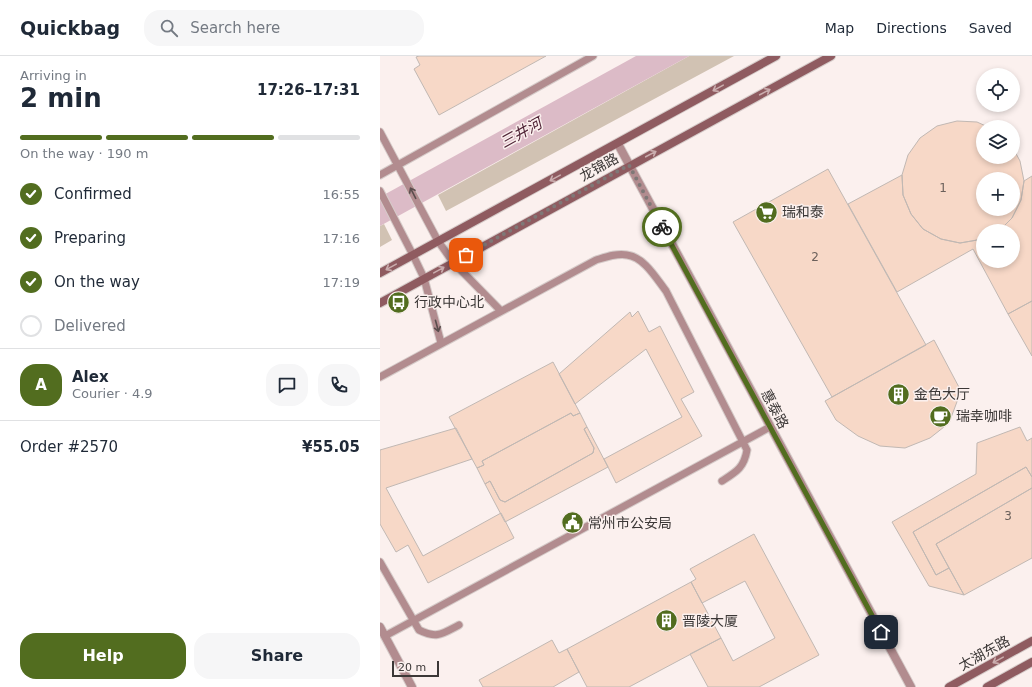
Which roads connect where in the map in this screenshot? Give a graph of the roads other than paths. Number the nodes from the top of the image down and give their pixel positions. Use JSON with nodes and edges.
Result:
{"nodes":[{"id":1,"x":593,"y":56,"type":"edge"},
{"id":2,"x":776,"y":56,"type":"edge"},
{"id":3,"x":831,"y":56,"type":"edge"},
{"id":4,"x":380,"y":132,"type":"edge"},
{"id":5,"x":618,"y":144,"type":"junction"},
{"id":6,"x":398,"y":165,"type":"junction"},
{"id":7,"x":629,"y":165,"type":"junction"},
{"id":8,"x":380,"y":175,"type":"edge"},
{"id":9,"x":380,"y":191,"type":"edge"},
{"id":10,"x":438,"y":241,"type":"junction"},
{"id":11,"x":413,"y":255,"type":"junction"},
{"id":12,"x":453,"y":262,"type":"junction"},
{"id":13,"x":380,"y":273,"type":"edge"},
{"id":14,"x":424,"y":278,"type":"junction"},
{"id":15,"x":380,"y":303,"type":"edge"},
{"id":16,"x":500,"y":311,"type":"junction"},
{"id":17,"x":441,"y":343,"type":"junction"},
{"id":18,"x":380,"y":377,"type":"edge"},
{"id":19,"x":770,"y":427,"type":"junction"},
{"id":20,"x":743,"y":441,"type":"junction"},
{"id":21,"x":722,"y":481,"type":"dead end"},
{"id":22,"x":380,"y":562,"type":"edge"},
{"id":23,"x":413,"y":621,"type":"junction"},
{"id":24,"x":459,"y":625,"type":"dead end"},
{"id":25,"x":380,"y":627,"type":"edge"},
{"id":26,"x":385,"y":636,"type":"junction"},
{"id":27,"x":1032,"y":641,"type":"edge"},
{"id":28,"x":1032,"y":662,"type":"edge"},
{"id":29,"x":412,"y":687,"type":"edge"},
{"id":30,"x":910,"y":687,"type":"edge"},
{"id":31,"x":949,"y":687,"type":"edge"},
{"id":32,"x":987,"y":687,"type":"edge"}],
"edges":[{"from":1,"to":6,"type":"lane"},
{"from":2,"to":5,"type":"main road","name":"龙锦路","one_way":true},
{"from":7,"to":3,"type":"main road","name":"龙锦路","one_way":true},
{"from":4,"to":6,"type":"lane"},
{"from":5,"to":7,"type":"street","name":"惠泰路"},
{"from":5,"to":10,"type":"main road","name":"龙锦路","one_way":true},
{"from":6,"to":8,"type":"lane"},
{"from":10,"to":6,"type":"lane","one_way":true},
{"from":7,"to":12,"type":"main road","name":"龙锦路"},
{"from":7,"to":19,"type":"street","name":"惠泰路"},
{"from":9,"to":11,"type":"lane"},
{"from":10,"to":11,"type":"main road","name":"龙锦路"},
{"from":10,"to":12,"type":"lane"},
{"from":11,"to":13,"type":"main road","name":"龙锦路","one_way":true},
{"from":11,"to":14,"type":"lane"},
{"from":14,"to":12,"type":"main road","name":"龙锦路","one_way":true},
{"from":12,"to":16,"type":"lane"},
{"from":14,"to":15,"type":"main road","name":"龙锦路"},
{"from":14,"to":17,"type":"lane","one_way":true},
{"from":16,"to":17,"type":"lane"},
{"from":16,"to":20,"type":"lane"},
{"from":17,"to":18,"type":"lane"},
{"from":19,"to":20,"type":"lane"},
{"from":19,"to":30,"type":"street","name":"惠泰路"},
{"from":20,"to":21,"type":"lane"},
{"from":20,"to":23,"type":"lane"},
{"from":22,"to":23,"type":"lane"},
{"from":23,"to":24,"type":"lane"},
{"from":23,"to":26,"type":"lane"},
{"from":25,"to":26,"type":"street"},
{"from":26,"to":29,"type":"street"},
{"from":27,"to":31,"type":"main road","name":"太湖东路","one_way":true},
{"from":28,"to":32,"type":"main road"}]}
